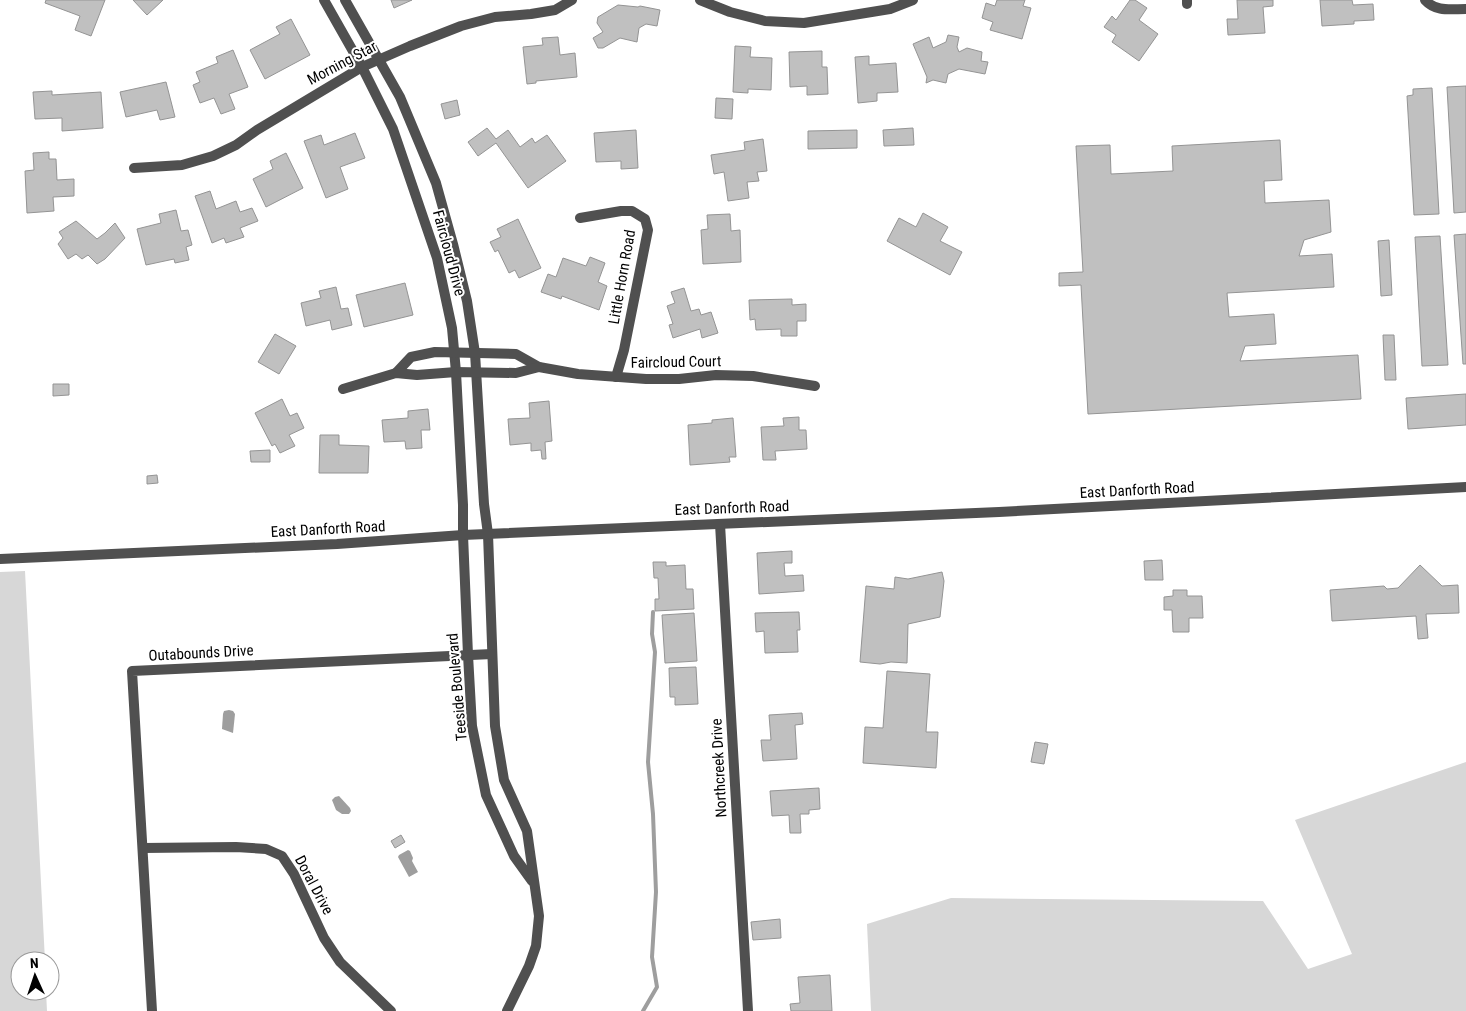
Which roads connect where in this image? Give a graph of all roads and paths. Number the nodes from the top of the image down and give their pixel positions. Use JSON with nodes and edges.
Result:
{"nodes":[{"id":1,"x":324,"y":0,"type":"edge"},
{"id":2,"x":345,"y":0,"type":"edge"},
{"id":3,"x":572,"y":0,"type":"edge"},
{"id":4,"x":700,"y":0,"type":"edge"},
{"id":5,"x":913,"y":0,"type":"edge"},
{"id":6,"x":1425,"y":0,"type":"edge"},
{"id":7,"x":1466,"y":9,"type":"edge"},
{"id":8,"x":378,"y":60,"type":"junction"},
{"id":9,"x":362,"y":67,"type":"junction"},
{"id":10,"x":134,"y":168,"type":"dead end"},
{"id":11,"x":580,"y":218,"type":"dead end"},
{"id":12,"x":454,"y":352,"type":"junction"},
{"id":13,"x":475,"y":353,"type":"junction"},
{"id":14,"x":539,"y":367,"type":"junction"},
{"id":15,"x":456,"y":372,"type":"junction"},
{"id":16,"x":478,"y":372,"type":"junction"},
{"id":17,"x":396,"y":373,"type":"junction"},
{"id":18,"x":616,"y":377,"type":"junction"},
{"id":19,"x":815,"y":386,"type":"dead end"},
{"id":20,"x":343,"y":389,"type":"dead end"},
{"id":21,"x":1466,"y":486,"type":"edge"},
{"id":22,"x":720,"y":524,"type":"junction"},
{"id":23,"x":488,"y":534,"type":"junction"},
{"id":24,"x":463,"y":535,"type":"junction"},
{"id":25,"x":0,"y":559,"type":"edge"},
{"id":26,"x":492,"y":654,"type":"junction"},
{"id":27,"x":468,"y":655,"type":"junction"},
{"id":28,"x":143,"y":848,"type":"junction"},
{"id":29,"x":534,"y":884,"type":"junction"},
{"id":30,"x":152,"y":1011,"type":"edge"},
{"id":31,"x":391,"y":1011,"type":"edge"},
{"id":32,"x":507,"y":1011,"type":"edge"},
{"id":33,"x":748,"y":1011,"type":"edge"}],
"edges":[{"from":1,"to":9,"type":"street","name":"Faircloud Drive"},
{"from":2,"to":8,"type":"street","name":"Faircloud Drive"},
{"from":3,"to":8,"type":"street","name":"Morning Star"},
{"from":4,"to":5,"type":"street"},
{"from":6,"to":7,"type":"street"},
{"from":8,"to":9,"type":"street","name":"Morning Star"},
{"from":8,"to":13,"type":"street","name":"Faircloud Drive"},
{"from":9,"to":10,"type":"street","name":"Morning Star"},
{"from":9,"to":12,"type":"street","name":"Faircloud Drive"},
{"from":11,"to":18,"type":"street","name":"Little Horn Road"},
{"from":12,"to":13,"type":"street","name":"Faircloud Court"},
{"from":12,"to":15,"type":"street","name":"Faircloud Drive"},
{"from":12,"to":17,"type":"street","name":"Faircloud Court"},
{"from":13,"to":14,"type":"street","name":"Faircloud Court"},
{"from":13,"to":16,"type":"street","name":"Faircloud Drive"},
{"from":14,"to":16,"type":"street","name":"Faircloud Court"},
{"from":14,"to":18,"type":"street","name":"Faircloud Court"},
{"from":15,"to":16,"type":"street","name":"Faircloud Court"},
{"from":15,"to":17,"type":"street","name":"Faircloud Court"},
{"from":15,"to":24,"type":"street","name":"Faircloud Drive"},
{"from":16,"to":23,"type":"street","name":"Faircloud Drive"},
{"from":17,"to":20,"type":"street","name":"Faircloud Court"},
{"from":18,"to":19,"type":"street","name":"Faircloud Court"},
{"from":21,"to":22,"type":"street","name":"East Danforth Road"},
{"from":22,"to":23,"type":"street","name":"East Danforth Road"},
{"from":22,"to":33,"type":"street","name":"Northcreek Drive"},
{"from":23,"to":24,"type":"street","name":"East Danforth Road"},
{"from":23,"to":26,"type":"street","name":"Teeside Boulevard"},
{"from":24,"to":25,"type":"street","name":"East Danforth Road"},
{"from":24,"to":27,"type":"street","name":"Teeside Boulevard"},
{"from":26,"to":27,"type":"street","name":"Outabounds Drive"},
{"from":26,"to":29,"type":"street","name":"Teeside Boulevard"},
{"from":27,"to":28,"type":"street","name":"Outabounds Drive"},
{"from":27,"to":29,"type":"street","name":"Teeside Boulevard"},
{"from":28,"to":30,"type":"street","name":"Outabounds Drive"},
{"from":28,"to":31,"type":"street","name":"Doral Drive"},
{"from":29,"to":32,"type":"street","name":"Teeside Boulevard"}]}
